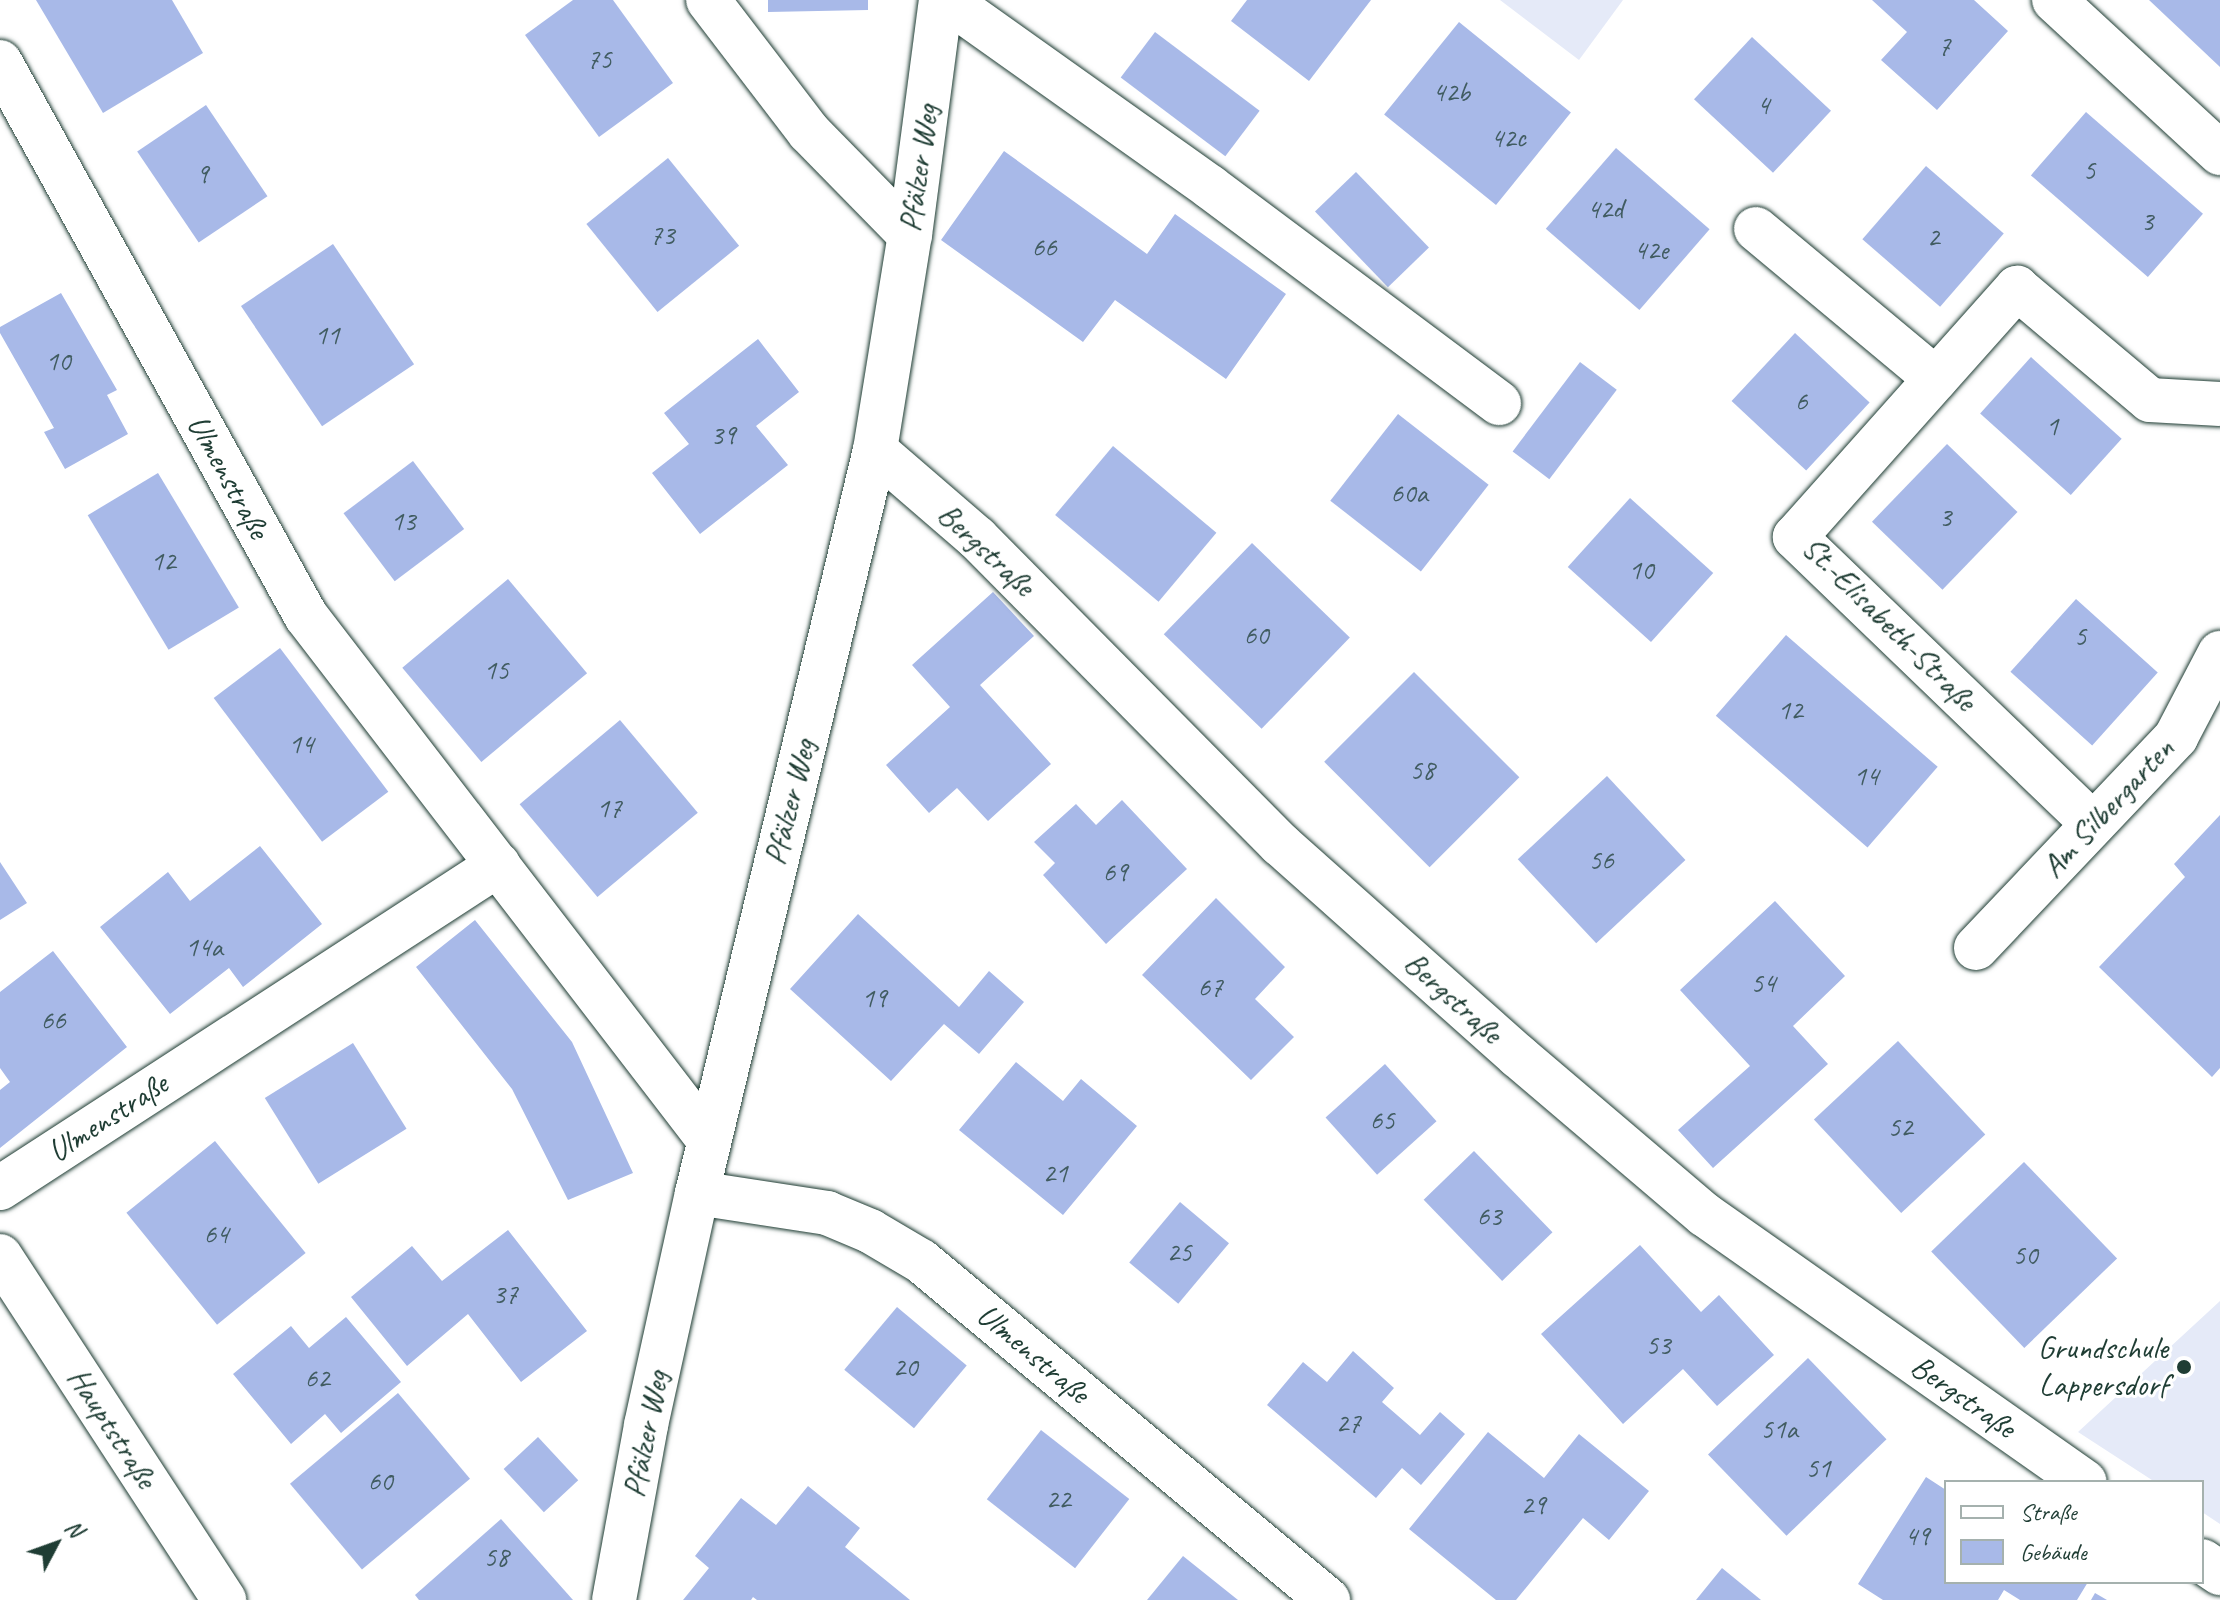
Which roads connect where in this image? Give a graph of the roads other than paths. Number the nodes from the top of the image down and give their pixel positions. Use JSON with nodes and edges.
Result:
{"nodes":[{"id":1,"x":708,"y":0,"type":"edge"},
{"id":2,"x":944,"y":0,"type":"edge"},
{"id":3,"x":2054,"y":0,"type":"edge"},
{"id":4,"x":0,"y":62,"type":"edge"},
{"id":5,"x":2220,"y":153,"type":"edge"},
{"id":6,"x":1756,"y":229,"type":"dead end"},
{"id":7,"x":910,"y":235,"type":"junction"},
{"id":8,"x":1936,"y":379,"type":"junction"},
{"id":9,"x":1499,"y":403,"type":"dead end"},
{"id":10,"x":2220,"y":404,"type":"edge"},
{"id":11,"x":875,"y":450,"type":"junction"},
{"id":12,"x":2220,"y":653,"type":"edge"},
{"id":13,"x":2093,"y":824,"type":"junction"},
{"id":14,"x":498,"y":865,"type":"junction"},
{"id":15,"x":1976,"y":948,"type":"dead end"},
{"id":16,"x":709,"y":1140,"type":"junction"},
{"id":17,"x":0,"y":1188,"type":"edge"},
{"id":18,"x":697,"y":1193,"type":"junction"},
{"id":19,"x":0,"y":1256,"type":"edge"},
{"id":20,"x":2082,"y":1480,"type":"edge"},
{"id":21,"x":224,"y":1600,"type":"edge"},
{"id":22,"x":614,"y":1600,"type":"edge"},
{"id":23,"x":1328,"y":1600,"type":"edge"}],
"edges":[{"from":1,"to":7,"type":"street"},
{"from":2,"to":7,"type":"street","name":"Pfälzer Weg"},
{"from":2,"to":9,"type":"street","name":"Pfälzer Weg"},
{"from":3,"to":5,"type":"street"},
{"from":4,"to":14,"type":"street","name":"Ulmenstraße"},
{"from":6,"to":8,"type":"street"},
{"from":7,"to":11,"type":"street","name":"Pfälzer Weg"},
{"from":8,"to":10,"type":"street","name":"St.-Elisabeth-Straße"},
{"from":8,"to":13,"type":"street","name":"St.-Elisabeth-Straße"},
{"from":11,"to":16,"type":"street","name":"Pfälzer Weg"},
{"from":11,"to":20,"type":"street","name":"Bergstraße"},
{"from":12,"to":13,"type":"street","name":"Am Silbergarten"},
{"from":13,"to":15,"type":"street","name":"Am Silbergarten"},
{"from":14,"to":16,"type":"street","name":"Ulmenstraße"},
{"from":14,"to":17,"type":"street","name":"Ulmenstraße"},
{"from":16,"to":18,"type":"street","name":"Pfälzer Weg"},
{"from":18,"to":22,"type":"street","name":"Pfälzer Weg"},
{"from":18,"to":23,"type":"street","name":"Ulmenstraße"},
{"from":19,"to":21,"type":"street","name":"Hauptstraße"}]}
